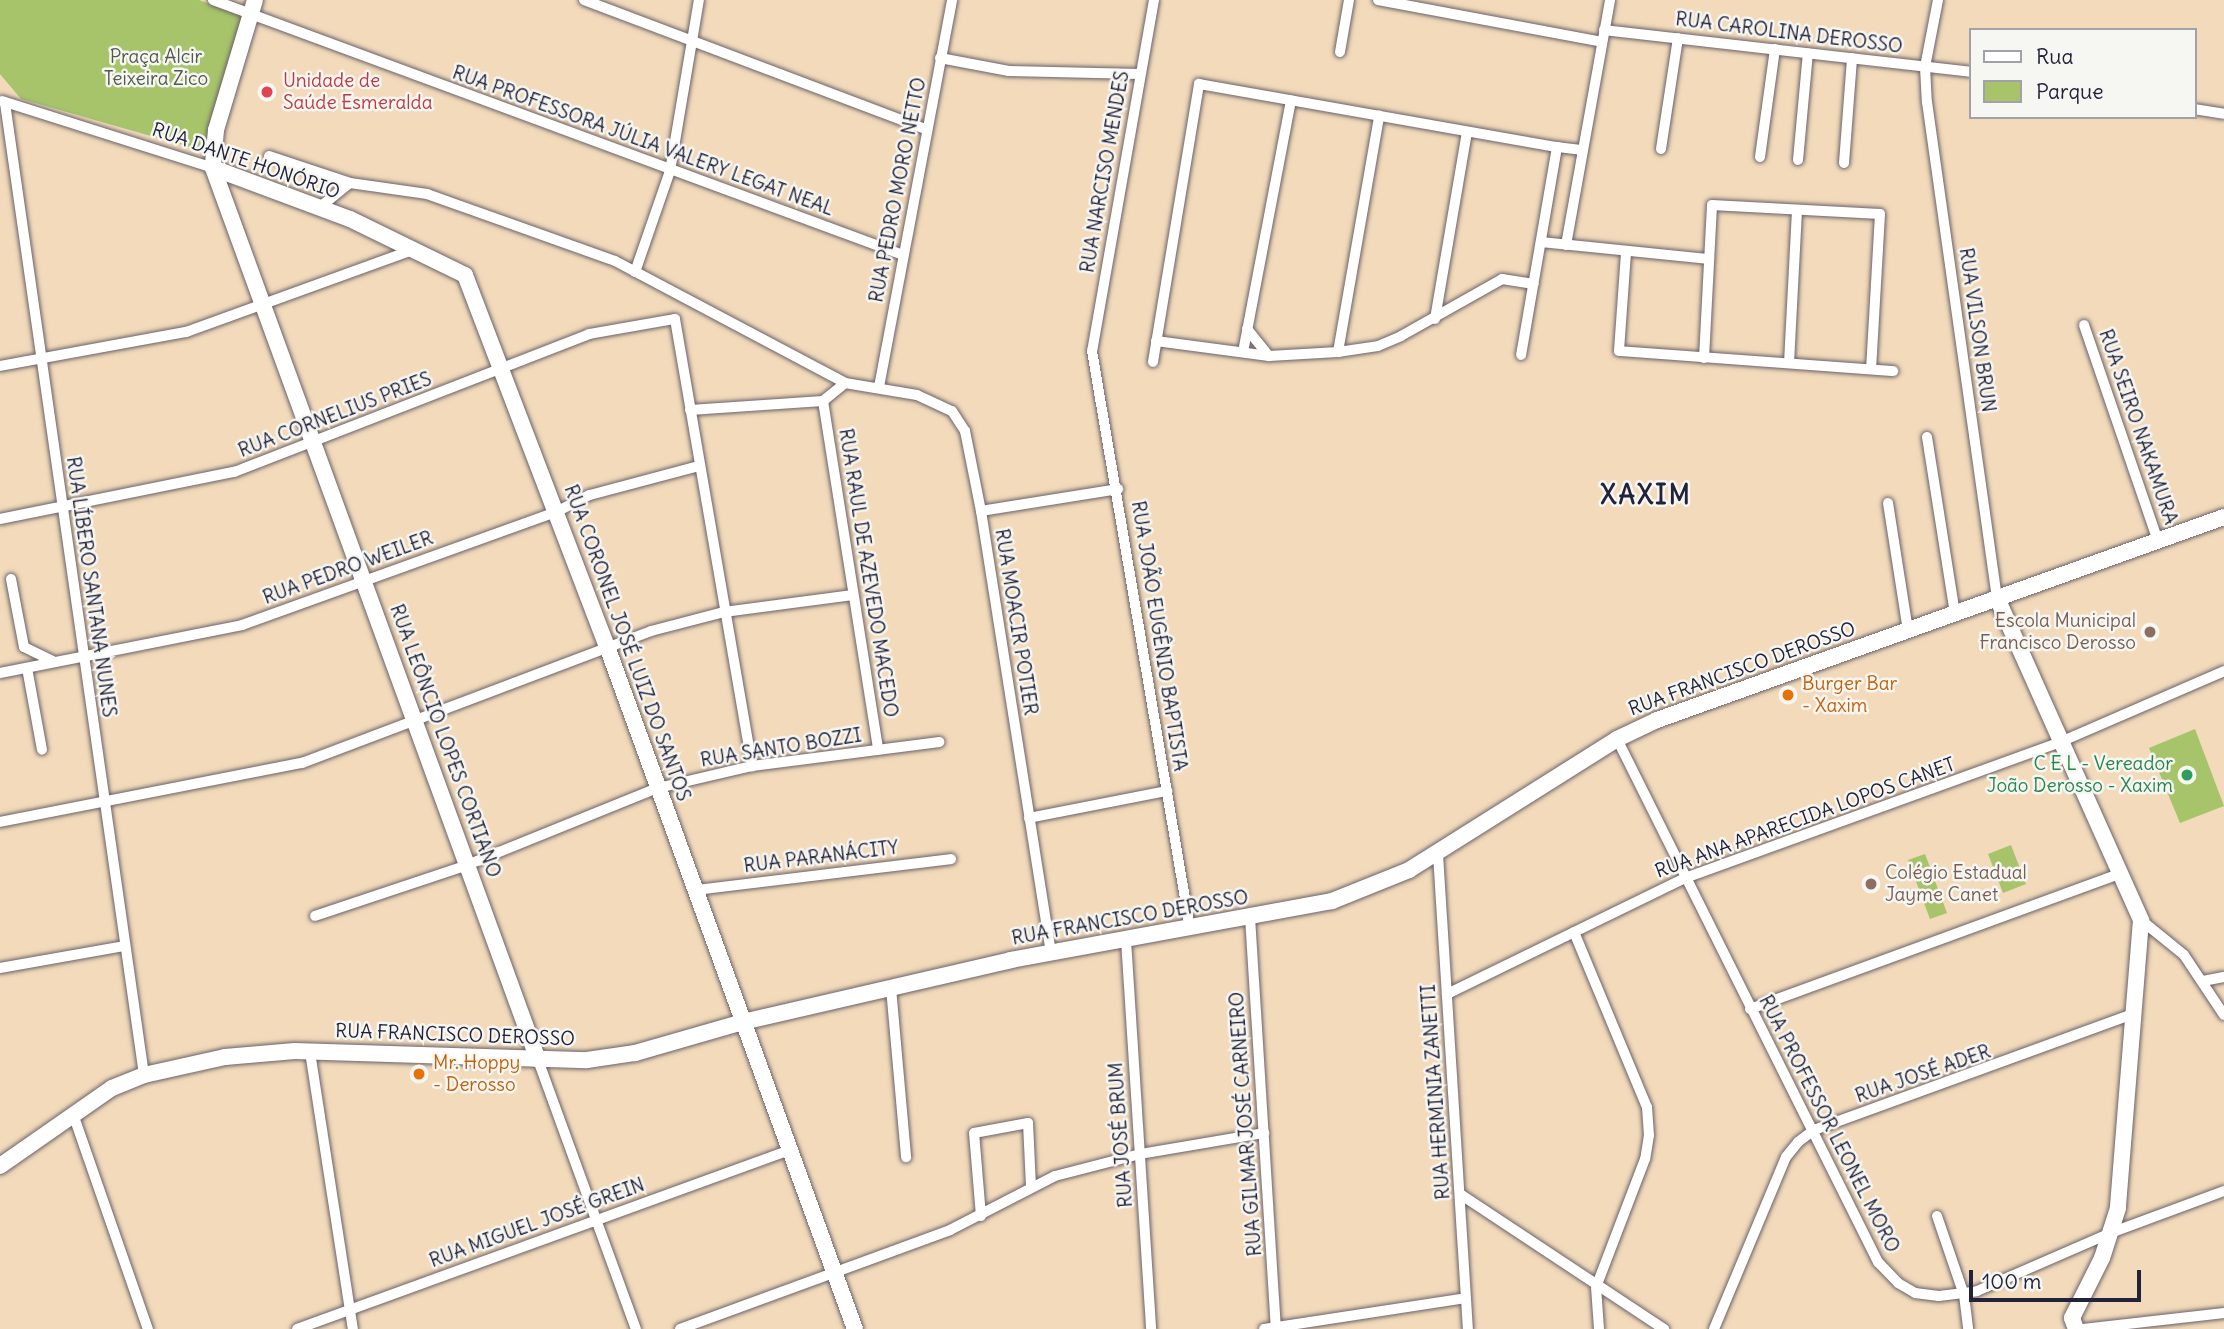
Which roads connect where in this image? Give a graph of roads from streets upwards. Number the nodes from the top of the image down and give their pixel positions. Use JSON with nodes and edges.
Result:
{"nodes":[{"id":1,"x":212,"y":0,"type":"edge"},
{"id":2,"x":584,"y":0,"type":"edge"},
{"id":3,"x":699,"y":0,"type":"edge"},
{"id":4,"x":951,"y":0,"type":"edge"},
{"id":5,"x":1154,"y":0,"type":"edge"},
{"id":6,"x":1349,"y":0,"type":"edge"},
{"id":7,"x":1378,"y":0,"type":"edge"},
{"id":8,"x":1610,"y":0,"type":"edge"},
{"id":9,"x":1938,"y":0,"type":"edge"},
{"id":10,"x":1409,"y":3,"type":"edge"},
{"id":11,"x":253,"y":7,"type":"edge"},
{"id":12,"x":1604,"y":30,"type":"junction"},
{"id":13,"x":1678,"y":38,"type":"junction"},
{"id":14,"x":692,"y":41,"type":"junction"},
{"id":15,"x":1602,"y":42,"type":"junction"},
{"id":16,"x":1775,"y":50,"type":"junction"},
{"id":17,"x":1340,"y":52,"type":"dead end"},
{"id":18,"x":1808,"y":53,"type":"junction"},
{"id":19,"x":940,"y":58,"type":"junction"},
{"id":20,"x":1852,"y":58,"type":"junction"},
{"id":21,"x":1926,"y":66,"type":"junction"},
{"id":22,"x":1968,"y":72,"type":"edge"},
{"id":23,"x":1140,"y":74,"type":"junction"},
{"id":24,"x":2,"y":101,"type":"edge"},
{"id":25,"x":1291,"y":101,"type":"junction"},
{"id":26,"x":2196,"y":109,"type":"edge"},
{"id":27,"x":2224,"y":114,"type":"edge"},
{"id":28,"x":1380,"y":116,"type":"junction"},
{"id":29,"x":926,"y":129,"type":"junction"},
{"id":30,"x":1467,"y":132,"type":"junction"},
{"id":31,"x":1557,"y":147,"type":"junction"},
{"id":32,"x":1661,"y":149,"type":"dead end"},
{"id":33,"x":1582,"y":150,"type":"junction"},
{"id":34,"x":269,"y":156,"type":"dead end"},
{"id":35,"x":1760,"y":157,"type":"dead end"},
{"id":36,"x":1798,"y":160,"type":"dead end"},
{"id":37,"x":1844,"y":163,"type":"dead end"},
{"id":38,"x":213,"y":168,"type":"junction"},
{"id":39,"x":670,"y":171,"type":"junction"},
{"id":40,"x":350,"y":183,"type":"junction"},
{"id":41,"x":1548,"y":199,"type":"junction"},
{"id":42,"x":1572,"y":202,"type":"junction"},
{"id":43,"x":323,"y":205,"type":"junction"},
{"id":44,"x":1797,"y":211,"type":"junction"},
{"id":45,"x":1541,"y":242,"type":"junction"},
{"id":46,"x":1566,"y":245,"type":"junction"},
{"id":47,"x":413,"y":250,"type":"junction"},
{"id":48,"x":1626,"y":253,"type":"junction"},
{"id":49,"x":903,"y":255,"type":"junction"},
{"id":50,"x":1707,"y":258,"type":"junction"},
{"id":51,"x":635,"y":272,"type":"junction"},
{"id":52,"x":468,"y":281,"type":"joint"},
{"id":53,"x":1534,"y":284,"type":"junction"},
{"id":54,"x":1440,"y":291,"type":"junction"},
{"id":55,"x":264,"y":303,"type":"junction"},
{"id":56,"x":1462,"y":304,"type":"junction"},
{"id":57,"x":1435,"y":319,"type":"junction"},
{"id":58,"x":2084,"y":325,"type":"dead end"},
{"id":59,"x":1247,"y":329,"type":"junction"},
{"id":60,"x":1156,"y":341,"type":"junction"},
{"id":61,"x":1092,"y":351,"type":"joint"},
{"id":62,"x":1243,"y":352,"type":"junction"},
{"id":63,"x":1338,"y":352,"type":"junction"},
{"id":64,"x":1521,"y":355,"type":"dead end"},
{"id":65,"x":1269,"y":356,"type":"junction"},
{"id":66,"x":1704,"y":358,"type":"junction"},
{"id":67,"x":40,"y":359,"type":"junction"},
{"id":68,"x":1153,"y":362,"type":"dead end"},
{"id":69,"x":1789,"y":363,"type":"junction"},
{"id":70,"x":0,"y":366,"type":"edge"},
{"id":71,"x":1871,"y":368,"type":"junction"},
{"id":72,"x":502,"y":370,"type":"junction"},
{"id":73,"x":1893,"y":371,"type":"dead end"},
{"id":74,"x":845,"y":383,"type":"junction"},
{"id":75,"x":879,"y":387,"type":"junction"},
{"id":76,"x":823,"y":401,"type":"junction"},
{"id":77,"x":690,"y":410,"type":"junction"},
{"id":78,"x":1927,"y":437,"type":"dead end"},
{"id":79,"x":315,"y":444,"type":"junction"},
{"id":80,"x":699,"y":466,"type":"junction"},
{"id":81,"x":1118,"y":489,"type":"junction"},
{"id":82,"x":1888,"y":503,"type":"dead end"},
{"id":83,"x":62,"y":508,"type":"junction"},
{"id":84,"x":981,"y":511,"type":"junction"},
{"id":85,"x":556,"y":513,"type":"junction"},
{"id":86,"x":2224,"y":517,"type":"edge"},
{"id":87,"x":0,"y":519,"type":"edge"},
{"id":88,"x":2158,"y":541,"type":"junction"},
{"id":89,"x":11,"y":579,"type":"dead end"},
{"id":90,"x":364,"y":580,"type":"junction"},
{"id":91,"x":853,"y":595,"type":"junction"},
{"id":92,"x":1997,"y":598,"type":"junction"},
{"id":93,"x":724,"y":612,"type":"junction"},
{"id":94,"x":1955,"y":613,"type":"junction"},
{"id":95,"x":1908,"y":631,"type":"junction"},
{"id":96,"x":608,"y":649,"type":"junction"},
{"id":97,"x":83,"y":656,"type":"junction"},
{"id":98,"x":53,"y":661,"type":"junction"},
{"id":99,"x":27,"y":668,"type":"junction"},
{"id":100,"x":2222,"y":672,"type":"edge"},
{"id":101,"x":0,"y":673,"type":"edge"},
{"id":102,"x":415,"y":722,"type":"junction"},
{"id":103,"x":1617,"y":739,"type":"junction"},
{"id":104,"x":939,"y":742,"type":"dead end"},
{"id":105,"x":2058,"y":743,"type":"junction"},
{"id":106,"x":41,"y":750,"type":"dead end"},
{"id":107,"x":878,"y":750,"type":"junction"},
{"id":108,"x":752,"y":766,"type":"junction"},
{"id":109,"x":659,"y":788,"type":"junction"},
{"id":110,"x":1167,"y":791,"type":"junction"},
{"id":111,"x":104,"y":803,"type":"junction"},
{"id":112,"x":1029,"y":818,"type":"junction"},
{"id":113,"x":0,"y":822,"type":"edge"},
{"id":114,"x":1438,"y":854,"type":"junction"},
{"id":115,"x":951,"y":859,"type":"dead end"},
{"id":116,"x":467,"y":865,"type":"junction"},
{"id":117,"x":2119,"y":874,"type":"junction"},
{"id":118,"x":1685,"y":878,"type":"junction"},
{"id":119,"x":696,"y":890,"type":"junction"},
{"id":120,"x":315,"y":916,"type":"dead end"},
{"id":121,"x":1250,"y":917,"type":"junction"},
{"id":122,"x":2141,"y":920,"type":"junction"},
{"id":123,"x":1190,"y":928,"type":"junction"},
{"id":124,"x":1574,"y":932,"type":"junction"},
{"id":125,"x":1126,"y":940,"type":"junction"},
{"id":126,"x":125,"y":946,"type":"junction"},
{"id":127,"x":1051,"y":953,"type":"junction"},
{"id":128,"x":0,"y":968,"type":"edge"},
{"id":129,"x":2224,"y":977,"type":"edge"},
{"id":130,"x":2203,"y":981,"type":"junction"},
{"id":131,"x":891,"y":988,"type":"junction"},
{"id":132,"x":1447,"y":994,"type":"junction"},
{"id":133,"x":1750,"y":1009,"type":"junction"},
{"id":134,"x":2136,"y":1013,"type":"junction"},
{"id":135,"x":2224,"y":1015,"type":"edge"},
{"id":136,"x":743,"y":1022,"type":"junction"},
{"id":137,"x":310,"y":1052,"type":"junction"},
{"id":138,"x":538,"y":1060,"type":"junction"},
{"id":139,"x":144,"y":1075,"type":"junction"},
{"id":140,"x":73,"y":1114,"type":"junction"},
{"id":141,"x":1814,"y":1130,"type":"junction"},
{"id":142,"x":1264,"y":1133,"type":"junction"},
{"id":143,"x":790,"y":1150,"type":"junction"},
{"id":144,"x":1140,"y":1154,"type":"junction"},
{"id":145,"x":906,"y":1157,"type":"dead end"},
{"id":146,"x":0,"y":1166,"type":"edge"},
{"id":147,"x":1031,"y":1186,"type":"junction"},
{"id":148,"x":2224,"y":1191,"type":"edge"},
{"id":149,"x":1460,"y":1195,"type":"junction"},
{"id":150,"x":981,"y":1216,"type":"junction"},
{"id":151,"x":1937,"y":1216,"type":"dead end"},
{"id":152,"x":596,"y":1220,"type":"junction"},
{"id":153,"x":2113,"y":1232,"type":"junction"},
{"id":154,"x":835,"y":1273,"type":"junction"},
{"id":155,"x":1596,"y":1287,"type":"junction"},
{"id":156,"x":1964,"y":1295,"type":"junction"},
{"id":157,"x":1466,"y":1298,"type":"junction"},
{"id":158,"x":350,"y":1310,"type":"junction"},
{"id":159,"x":2224,"y":1313,"type":"edge"},
{"id":160,"x":2075,"y":1326,"type":"edge"},
{"id":161,"x":1272,"y":1328,"type":"edge"},
{"id":162,"x":148,"y":1329,"type":"edge"},
{"id":163,"x":297,"y":1329,"type":"edge"},
{"id":164,"x":354,"y":1329,"type":"edge"},
{"id":165,"x":636,"y":1329,"type":"edge"},
{"id":166,"x":680,"y":1329,"type":"edge"},
{"id":167,"x":855,"y":1329,"type":"edge"},
{"id":168,"x":1151,"y":1329,"type":"edge"},
{"id":169,"x":1468,"y":1329,"type":"edge"},
{"id":170,"x":1599,"y":1329,"type":"edge"},
{"id":171,"x":1664,"y":1329,"type":"edge"},
{"id":172,"x":1714,"y":1329,"type":"edge"},
{"id":173,"x":1968,"y":1329,"type":"edge"}],
"edges":[{"from":1,"to":11,"type":"street","name":"RUA PROFESSORA JÚLIA VALERY LEGAT NEAL"},
{"from":2,"to":14,"type":"street"},
{"from":3,"to":14,"type":"street"},
{"from":4,"to":19,"type":"street","name":"RUA PEDRO MORO NETTO"},
{"from":5,"to":23,"type":"street","name":"RUA NARCISO MENDES"},
{"from":6,"to":17,"type":"street"},
{"from":7,"to":10,"type":"street"},
{"from":8,"to":12,"type":"street"},
{"from":9,"to":21,"type":"street","name":"RUA VILSON BRUN"},
{"from":10,"to":15,"type":"street"},
{"from":11,"to":38,"type":"street"},
{"from":11,"to":39,"type":"street","name":"RUA PROFESSORA JÚLIA VALERY LEGAT NEAL"},
{"from":12,"to":13,"type":"street","name":"RUA CAROLINA DEROSSO"},
{"from":12,"to":15,"type":"street"},
{"from":13,"to":16,"type":"street","name":"RUA CAROLINA DEROSSO"},
{"from":13,"to":32,"type":"street"},
{"from":14,"to":29,"type":"street"},
{"from":14,"to":39,"type":"street"},
{"from":15,"to":33,"type":"street"},
{"from":16,"to":18,"type":"street","name":"RUA CAROLINA DEROSSO"},
{"from":16,"to":35,"type":"street"},
{"from":18,"to":20,"type":"street","name":"RUA CAROLINA DEROSSO"},
{"from":18,"to":36,"type":"street"},
{"from":19,"to":23,"type":"street"},
{"from":19,"to":29,"type":"street","name":"RUA PEDRO MORO NETTO"},
{"from":20,"to":21,"type":"street","name":"RUA CAROLINA DEROSSO"},
{"from":20,"to":37,"type":"street"},
{"from":21,"to":22,"type":"street","name":"RUA CAROLINA DEROSSO"},
{"from":21,"to":92,"type":"street","name":"RUA VILSON BRUN"},
{"from":23,"to":61,"type":"street","name":"RUA NARCISO MENDES"},
{"from":24,"to":38,"type":"street","name":"RUA DANTE HONÓRIO"},
{"from":24,"to":67,"type":"street","name":"RUA LÍBERO SANTANA NUNES"},
{"from":25,"to":28,"type":"street"},
{"from":25,"to":59,"type":"street"},
{"from":25,"to":60,"type":"street"},
{"from":26,"to":27,"type":"street"},
{"from":28,"to":30,"type":"street"},
{"from":28,"to":63,"type":"street"},
{"from":29,"to":49,"type":"street","name":"RUA PEDRO MORO NETTO"},
{"from":30,"to":31,"type":"street"},
{"from":30,"to":54,"type":"street"},
{"from":31,"to":33,"type":"street"},
{"from":31,"to":41,"type":"street"},
{"from":33,"to":42,"type":"street"},
{"from":34,"to":40,"type":"street"},
{"from":38,"to":43,"type":"street","name":"RUA DANTE HONÓRIO"},
{"from":38,"to":55,"type":"street","name":"RUA LEÔNCIO LOPES CORTIANO"},
{"from":39,"to":49,"type":"street","name":"RUA PROFESSORA JÚLIA VALERY LEGAT NEAL"},
{"from":39,"to":51,"type":"street"},
{"from":40,"to":43,"type":"street"},
{"from":40,"to":51,"type":"street"},
{"from":41,"to":42,"type":"street"},
{"from":41,"to":45,"type":"street"},
{"from":42,"to":46,"type":"street"},
{"from":43,"to":47,"type":"street","name":"RUA DANTE HONÓRIO"},
{"from":44,"to":50,"type":"street"},
{"from":44,"to":69,"type":"street"},
{"from":44,"to":71,"type":"street"},
{"from":45,"to":46,"type":"street"},
{"from":45,"to":53,"type":"street"},
{"from":46,"to":48,"type":"street"},
{"from":47,"to":52,"type":"street","name":"RUA DANTE HONÓRIO"},
{"from":47,"to":55,"type":"street"},
{"from":48,"to":50,"type":"street"},
{"from":48,"to":66,"type":"street"},
{"from":49,"to":75,"type":"street","name":"RUA PEDRO MORO NETTO"},
{"from":50,"to":66,"type":"street"},
{"from":51,"to":74,"type":"street"},
{"from":52,"to":72,"type":"street","name":"RUA CORONEL JOSÉ LUIZ DO SANTOS"},
{"from":53,"to":56,"type":"street"},
{"from":53,"to":64,"type":"street"},
{"from":54,"to":56,"type":"street"},
{"from":54,"to":57,"type":"street"},
{"from":55,"to":67,"type":"street"},
{"from":55,"to":79,"type":"street","name":"RUA LEÔNCIO LOPES CORTIANO"},
{"from":56,"to":57,"type":"street"},
{"from":57,"to":63,"type":"street"},
{"from":58,"to":88,"type":"street","name":"RUA SEIRO NAKAMURA"},
{"from":59,"to":62,"type":"street"},
{"from":59,"to":65,"type":"street"},
{"from":60,"to":62,"type":"street"},
{"from":60,"to":68,"type":"street"},
{"from":61,"to":81,"type":"street","name":"RUA JOÃO EUGÊNIO BAPTISTA"},
{"from":62,"to":65,"type":"street"},
{"from":63,"to":65,"type":"street"},
{"from":66,"to":69,"type":"street"},
{"from":67,"to":70,"type":"street"},
{"from":67,"to":83,"type":"street","name":"RUA LÍBERO SANTANA NUNES"},
{"from":69,"to":71,"type":"street"},
{"from":71,"to":73,"type":"street"},
{"from":72,"to":77,"type":"street","name":"RUA CORNELIUS PRIES"},
{"from":72,"to":79,"type":"street","name":"RUA CORNELIUS PRIES"},
{"from":72,"to":85,"type":"street","name":"RUA CORONEL JOSÉ LUIZ DO SANTOS"},
{"from":74,"to":75,"type":"street","name":"RUA MOACIR POTIER"},
{"from":74,"to":76,"type":"street"},
{"from":75,"to":84,"type":"street","name":"RUA MOACIR POTIER"},
{"from":76,"to":77,"type":"street"},
{"from":76,"to":91,"type":"street","name":"RUA RAUL DE AZEVEDO MACEDO"},
{"from":77,"to":80,"type":"street"},
{"from":78,"to":94,"type":"street"},
{"from":79,"to":83,"type":"street","name":"RUA CORNELIUS PRIES"},
{"from":79,"to":90,"type":"street","name":"RUA LEÔNCIO LOPES CORTIANO"},
{"from":80,"to":85,"type":"street","name":"RUA PEDRO WEILER"},
{"from":80,"to":93,"type":"street"},
{"from":81,"to":84,"type":"street"},
{"from":81,"to":110,"type":"street","name":"RUA JOÃO EUGÊNIO BAPTISTA"},
{"from":82,"to":95,"type":"street"},
{"from":83,"to":87,"type":"street","name":"RUA CORNELIUS PRIES"},
{"from":83,"to":97,"type":"street","name":"RUA LÍBERO SANTANA NUNES"},
{"from":84,"to":112,"type":"street","name":"RUA MOACIR POTIER"},
{"from":85,"to":90,"type":"street","name":"RUA PEDRO WEILER"},
{"from":85,"to":96,"type":"street","name":"RUA CORONEL JOSÉ LUIZ DO SANTOS"},
{"from":86,"to":88,"type":"street","name":"RUA FRANCISCO DEROSSO"},
{"from":88,"to":92,"type":"street","name":"RUA FRANCISCO DEROSSO"},
{"from":89,"to":98,"type":"street"},
{"from":90,"to":97,"type":"street","name":"RUA PEDRO WEILER"},
{"from":90,"to":102,"type":"street","name":"RUA LEÔNCIO LOPES CORTIANO"},
{"from":91,"to":93,"type":"street"},
{"from":91,"to":107,"type":"street","name":"RUA RAUL DE AZEVEDO MACEDO"},
{"from":92,"to":94,"type":"street","name":"RUA FRANCISCO DEROSSO"},
{"from":92,"to":105,"type":"street"},
{"from":93,"to":96,"type":"street"},
{"from":93,"to":108,"type":"street"},
{"from":94,"to":95,"type":"street","name":"RUA FRANCISCO DEROSSO"},
{"from":95,"to":103,"type":"street","name":"RUA FRANCISCO DEROSSO"},
{"from":96,"to":102,"type":"street"},
{"from":96,"to":109,"type":"street","name":"RUA CORONEL JOSÉ LUIZ DO SANTOS"},
{"from":97,"to":98,"type":"street","name":"RUA PEDRO WEILER"},
{"from":97,"to":111,"type":"street","name":"RUA LÍBERO SANTANA NUNES"},
{"from":98,"to":99,"type":"street","name":"RUA PEDRO WEILER"},
{"from":99,"to":101,"type":"street","name":"RUA PEDRO WEILER"},
{"from":99,"to":106,"type":"street"},
{"from":100,"to":105,"type":"street","name":"RUA ANA APARECIDA LOPOS CANET"},
{"from":102,"to":111,"type":"street"},
{"from":102,"to":116,"type":"street","name":"RUA LEÔNCIO LOPES CORTIANO"},
{"from":103,"to":114,"type":"street","name":"RUA FRANCISCO DEROSSO"},
{"from":103,"to":118,"type":"street","name":"RUA PROFESSOR LEONEL MORO"},
{"from":104,"to":107,"type":"street","name":"RUA SANTO BOZZI"},
{"from":105,"to":117,"type":"street"},
{"from":105,"to":118,"type":"street","name":"RUA ANA APARECIDA LOPOS CANET"},
{"from":107,"to":108,"type":"street","name":"RUA SANTO BOZZI"},
{"from":108,"to":109,"type":"street","name":"RUA SANTO BOZZI"},
{"from":109,"to":116,"type":"street","name":"RUA SANTO BOZZI"},
{"from":109,"to":119,"type":"street","name":"RUA CORONEL JOSÉ LUIZ DO SANTOS"},
{"from":110,"to":112,"type":"street"},
{"from":110,"to":123,"type":"street","name":"RUA JOÃO EUGÊNIO BAPTISTA"},
{"from":111,"to":113,"type":"street"},
{"from":111,"to":126,"type":"street","name":"RUA LÍBERO SANTANA NUNES"},
{"from":112,"to":127,"type":"street","name":"RUA MOACIR POTIER"},
{"from":114,"to":121,"type":"street","name":"RUA FRANCISCO DEROSSO"},
{"from":114,"to":132,"type":"street","name":"RUA HERMINIA ZANETTI"},
{"from":115,"to":119,"type":"street","name":"RUA PARANÁCITY"},
{"from":116,"to":120,"type":"street","name":"RUA SANTO BOZZI"},
{"from":116,"to":138,"type":"street","name":"RUA LEÔNCIO LOPES CORTIANO"},
{"from":117,"to":122,"type":"street"},
{"from":117,"to":133,"type":"street"},
{"from":118,"to":124,"type":"street","name":"RUA ANA APARECIDA LOPOS CANET"},
{"from":118,"to":133,"type":"street","name":"RUA PROFESSOR LEONEL MORO"},
{"from":119,"to":136,"type":"street","name":"RUA CORONEL JOSÉ LUIZ DO SANTOS"},
{"from":121,"to":123,"type":"street","name":"RUA FRANCISCO DEROSSO"},
{"from":121,"to":142,"type":"street","name":"RUA GILMAR JOSÉ CARNEIRO"},
{"from":122,"to":130,"type":"street"},
{"from":122,"to":134,"type":"street"},
{"from":123,"to":125,"type":"street","name":"RUA FRANCISCO DEROSSO"},
{"from":124,"to":132,"type":"street","name":"RUA ANA APARECIDA LOPOS CANET"},
{"from":124,"to":155,"type":"street"},
{"from":125,"to":127,"type":"street","name":"RUA FRANCISCO DEROSSO"},
{"from":125,"to":144,"type":"street","name":"RUA JOSÉ BRUM"},
{"from":126,"to":128,"type":"street"},
{"from":126,"to":139,"type":"street","name":"RUA LÍBERO SANTANA NUNES"},
{"from":127,"to":131,"type":"street","name":"RUA FRANCISCO DEROSSO"},
{"from":129,"to":130,"type":"street"},
{"from":130,"to":135,"type":"street"},
{"from":131,"to":136,"type":"street","name":"RUA FRANCISCO DEROSSO"},
{"from":131,"to":145,"type":"street"},
{"from":132,"to":149,"type":"street","name":"RUA HERMINIA ZANETTI"},
{"from":133,"to":141,"type":"street","name":"RUA PROFESSOR LEONEL MORO"},
{"from":134,"to":141,"type":"street","name":"RUA JOSÉ ADER"},
{"from":134,"to":153,"type":"street"},
{"from":136,"to":138,"type":"street","name":"RUA FRANCISCO DEROSSO"},
{"from":136,"to":143,"type":"street","name":"RUA CORONEL JOSÉ LUIZ DO SANTOS"},
{"from":137,"to":138,"type":"street","name":"RUA FRANCISCO DEROSSO"},
{"from":137,"to":139,"type":"street","name":"RUA FRANCISCO DEROSSO"},
{"from":137,"to":158,"type":"street"},
{"from":138,"to":152,"type":"street","name":"RUA LEÔNCIO LOPES CORTIANO"},
{"from":139,"to":140,"type":"street","name":"RUA FRANCISCO DEROSSO"},
{"from":140,"to":146,"type":"street","name":"RUA FRANCISCO DEROSSO"},
{"from":140,"to":162,"type":"street"},
{"from":141,"to":156,"type":"street","name":"RUA PROFESSOR LEONEL MORO"},
{"from":141,"to":172,"type":"street","name":"RUA JOSÉ ADER"},
{"from":142,"to":144,"type":"street"},
{"from":142,"to":161,"type":"street","name":"RUA GILMAR JOSÉ CARNEIRO"},
{"from":143,"to":152,"type":"street","name":"RUA MIGUEL JOSÉ GREIN"},
{"from":143,"to":154,"type":"street","name":"RUA CORONEL JOSÉ LUIZ DO SANTOS"},
{"from":144,"to":147,"type":"street"},
{"from":144,"to":168,"type":"street","name":"RUA JOSÉ BRUM"},
{"from":147,"to":150,"type":"street"},
{"from":147,"to":150,"type":"street"},
{"from":148,"to":153,"type":"street","name":"RUA PROFESSOR LEONEL MORO"},
{"from":149,"to":155,"type":"street"},
{"from":149,"to":157,"type":"street","name":"RUA HERMINIA ZANETTI"},
{"from":150,"to":154,"type":"street"},
{"from":151,"to":156,"type":"street"},
{"from":152,"to":158,"type":"street","name":"RUA MIGUEL JOSÉ GREIN"},
{"from":152,"to":165,"type":"street","name":"RUA LEÔNCIO LOPES CORTIANO"},
{"from":153,"to":156,"type":"street","name":"RUA PROFESSOR LEONEL MORO"},
{"from":153,"to":160,"type":"street"},
{"from":154,"to":166,"type":"street"},
{"from":154,"to":167,"type":"street","name":"RUA CORONEL JOSÉ LUIZ DO SANTOS"},
{"from":155,"to":170,"type":"street"},
{"from":155,"to":171,"type":"street"},
{"from":156,"to":173,"type":"street"},
{"from":157,"to":161,"type":"street"},
{"from":157,"to":169,"type":"street","name":"RUA HERMINIA ZANETTI"},
{"from":158,"to":163,"type":"street","name":"RUA MIGUEL JOSÉ GREIN"},
{"from":158,"to":164,"type":"street"},
{"from":159,"to":160,"type":"street"}]}
